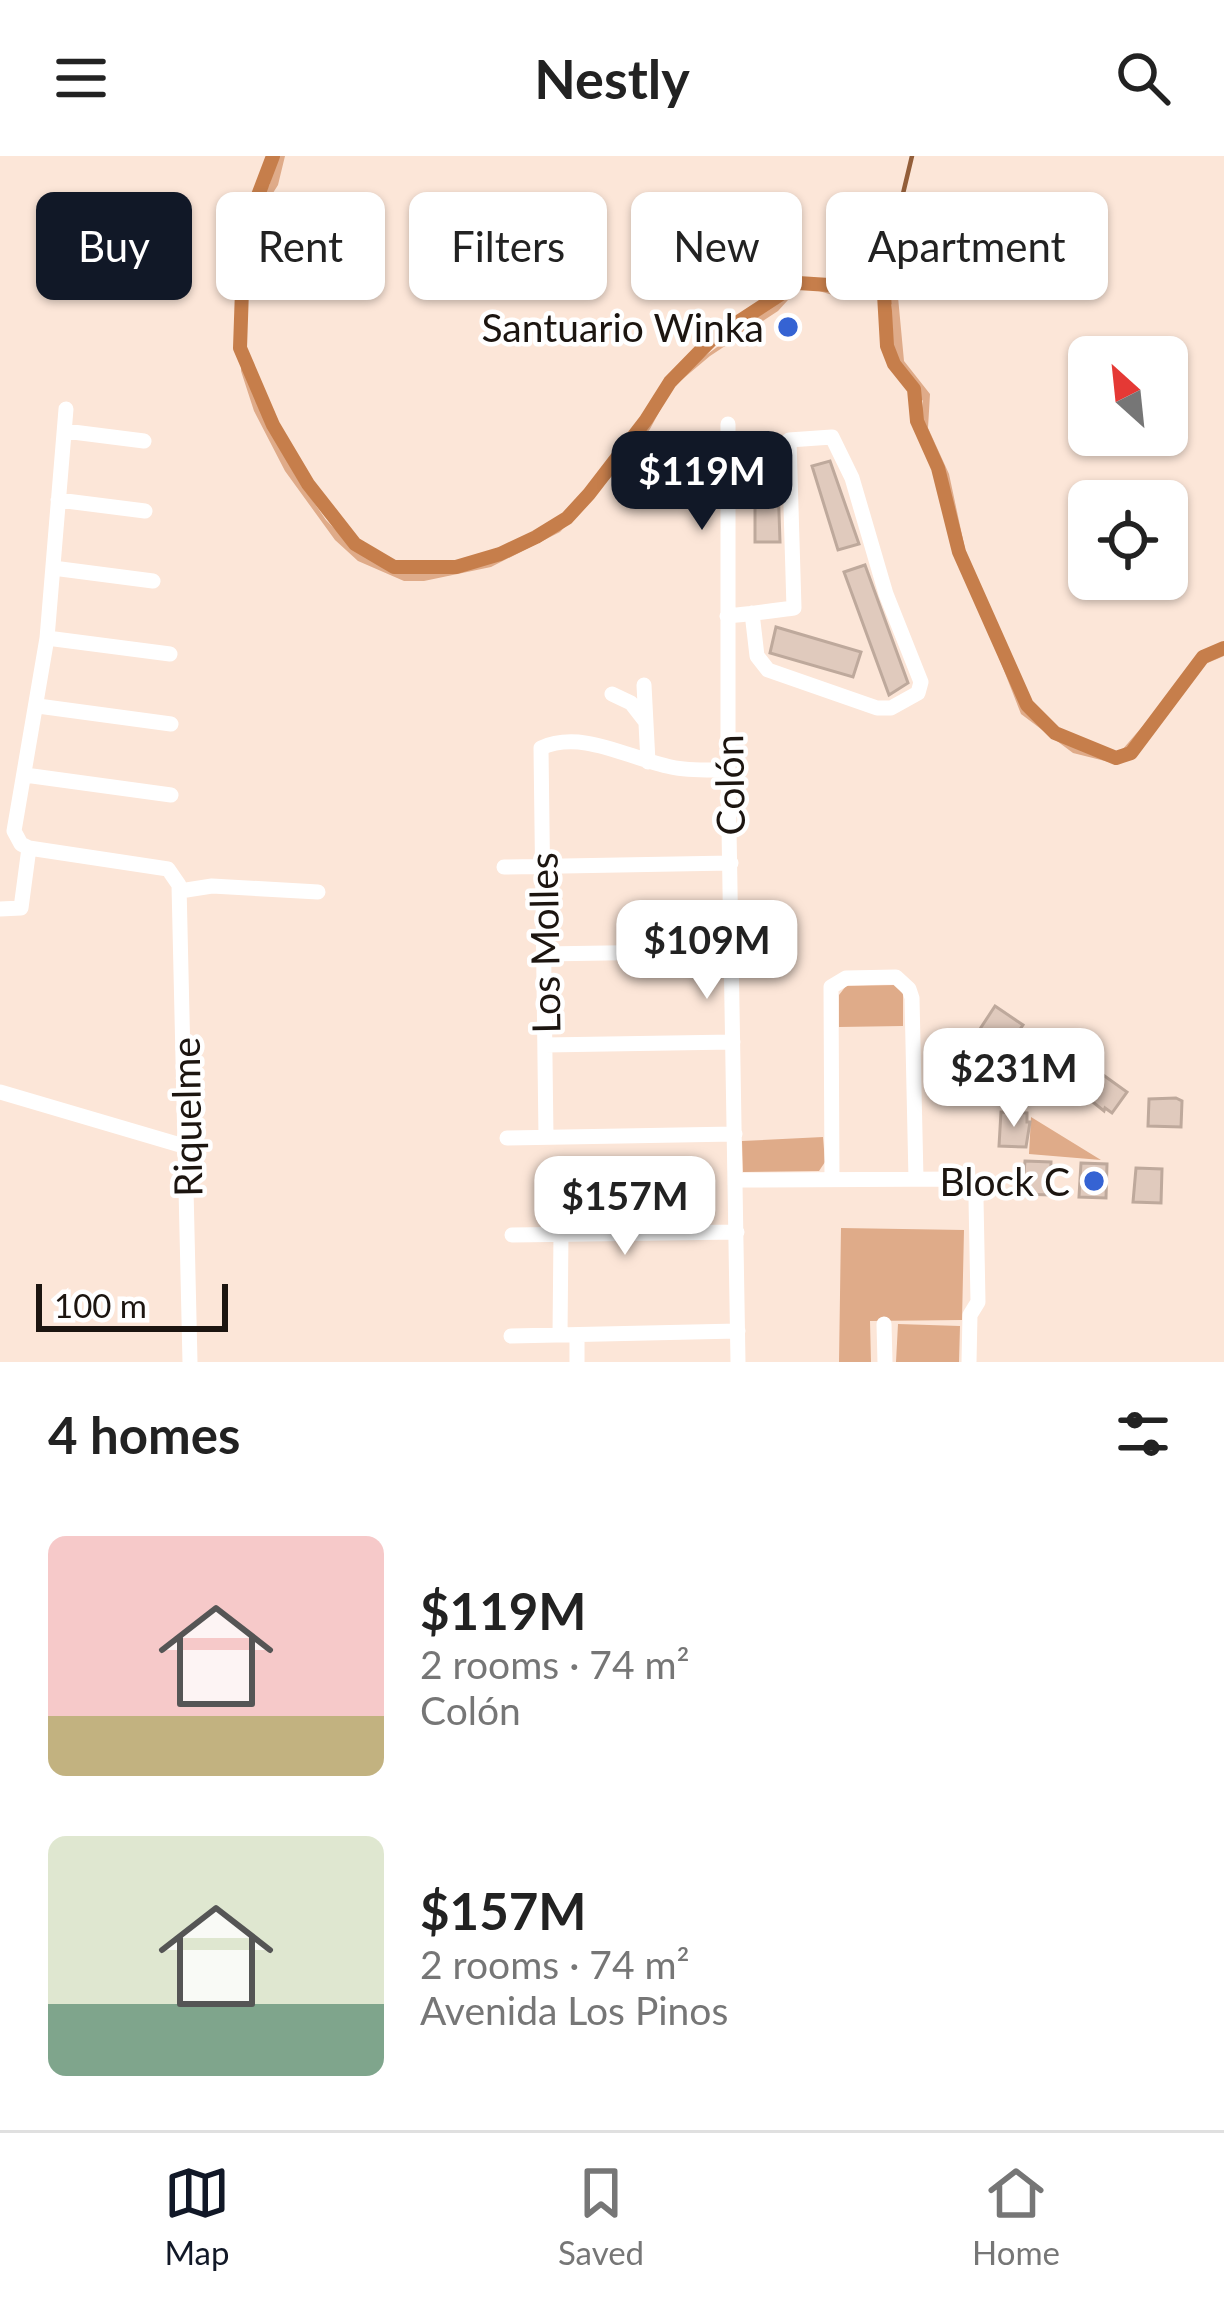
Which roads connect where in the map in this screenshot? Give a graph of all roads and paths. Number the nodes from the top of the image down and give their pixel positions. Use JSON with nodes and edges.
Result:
{"nodes":[{"id":1,"x":66,"y":409,"type":"dead end"},
{"id":2,"x":728,"y":424,"type":"dead end"},
{"id":3,"x":65,"y":430,"type":"junction"},
{"id":4,"x":144,"y":441,"type":"dead end"},
{"id":5,"x":58,"y":500,"type":"junction"},
{"id":6,"x":145,"y":511,"type":"dead end"},
{"id":7,"x":53,"y":568,"type":"junction"},
{"id":8,"x":153,"y":581,"type":"dead end"},
{"id":9,"x":752,"y":613,"type":"junction"},
{"id":10,"x":727,"y":616,"type":"junction"},
{"id":11,"x":47,"y":638,"type":"junction"},
{"id":12,"x":170,"y":654,"type":"dead end"},
{"id":13,"x":644,"y":685,"type":"dead end"},
{"id":14,"x":612,"y":694,"type":"dead end"},
{"id":15,"x":38,"y":706,"type":"junction"},
{"id":16,"x":645,"y":721,"type":"junction"},
{"id":17,"x":171,"y":724,"type":"dead end"},
{"id":18,"x":648,"y":762,"type":"junction"},
{"id":19,"x":728,"y":770,"type":"junction"},
{"id":20,"x":25,"y":775,"type":"junction"},
{"id":21,"x":172,"y":795,"type":"dead end"},
{"id":22,"x":29,"y":848,"type":"junction"},
{"id":23,"x":731,"y":863,"type":"junction"},
{"id":24,"x":542,"y":866,"type":"junction"},
{"id":25,"x":503,"y":867,"type":"dead end"},
{"id":26,"x":180,"y":891,"type":"junction"},
{"id":27,"x":318,"y":892,"type":"dead end"},
{"id":28,"x":0,"y":909,"type":"edge"},
{"id":29,"x":732,"y":951,"type":"junction"},
{"id":30,"x":544,"y":954,"type":"junction"},
{"id":31,"x":734,"y":1042,"type":"junction"},
{"id":32,"x":545,"y":1045,"type":"junction"},
{"id":33,"x":0,"y":1092,"type":"edge"},
{"id":34,"x":735,"y":1134,"type":"junction"},
{"id":35,"x":547,"y":1137,"type":"junction"},
{"id":36,"x":507,"y":1138,"type":"dead end"},
{"id":37,"x":188,"y":1147,"type":"junction"},
{"id":38,"x":832,"y":1177,"type":"junction"},
{"id":39,"x":916,"y":1179,"type":"junction"},
{"id":40,"x":736,"y":1180,"type":"junction"},
{"id":41,"x":737,"y":1232,"type":"junction"},
{"id":42,"x":561,"y":1233,"type":"junction"},
{"id":43,"x":512,"y":1235,"type":"dead end"},
{"id":44,"x":884,"y":1324,"type":"dead end"},
{"id":45,"x":738,"y":1331,"type":"junction"},
{"id":46,"x":569,"y":1335,"type":"junction"},
{"id":47,"x":511,"y":1336,"type":"dead end"},
{"id":48,"x":190,"y":1362,"type":"edge"},
{"id":49,"x":577,"y":1362,"type":"edge"},
{"id":50,"x":738,"y":1362,"type":"edge"},
{"id":51,"x":885,"y":1362,"type":"edge"},
{"id":52,"x":969,"y":1362,"type":"edge"}],
"edges":[{"from":1,"to":3,"type":"street"},
{"from":2,"to":10,"type":"street","name":"Colón"},
{"from":3,"to":4,"type":"street"},
{"from":3,"to":5,"type":"street"},
{"from":5,"to":6,"type":"street"},
{"from":5,"to":7,"type":"street"},
{"from":7,"to":8,"type":"street"},
{"from":7,"to":11,"type":"street"},
{"from":9,"to":9,"type":"street"},
{"from":9,"to":10,"type":"street"},
{"from":10,"to":19,"type":"street","name":"Colón"},
{"from":11,"to":12,"type":"street"},
{"from":11,"to":15,"type":"street"},
{"from":13,"to":16,"type":"street"},
{"from":14,"to":16,"type":"street"},
{"from":15,"to":17,"type":"street"},
{"from":15,"to":20,"type":"street"},
{"from":16,"to":18,"type":"street"},
{"from":18,"to":19,"type":"street"},
{"from":18,"to":24,"type":"street","name":"Los Molles"},
{"from":19,"to":23,"type":"street","name":"Colón"},
{"from":20,"to":21,"type":"street"},
{"from":20,"to":22,"type":"street"},
{"from":22,"to":26,"type":"street","name":"Riquelme"},
{"from":22,"to":28,"type":"street"},
{"from":23,"to":24,"type":"street"},
{"from":23,"to":29,"type":"street","name":"Colón"},
{"from":24,"to":25,"type":"street"},
{"from":24,"to":30,"type":"street","name":"Los Molles"},
{"from":26,"to":27,"type":"street"},
{"from":26,"to":37,"type":"street","name":"Riquelme"},
{"from":29,"to":30,"type":"street"},
{"from":29,"to":31,"type":"street","name":"Colón"},
{"from":30,"to":32,"type":"street","name":"Los Molles"},
{"from":31,"to":32,"type":"street"},
{"from":31,"to":34,"type":"street","name":"Colón"},
{"from":32,"to":35,"type":"street","name":"Los Molles"},
{"from":33,"to":37,"type":"street"},
{"from":34,"to":35,"type":"street"},
{"from":34,"to":40,"type":"street","name":"Colón"},
{"from":35,"to":36,"type":"street"},
{"from":37,"to":48,"type":"street","name":"Riquelme"},
{"from":38,"to":39,"type":"street"},
{"from":38,"to":39,"type":"street"},
{"from":38,"to":40,"type":"street"},
{"from":39,"to":52,"type":"street"},
{"from":40,"to":41,"type":"street","name":"Colón"},
{"from":41,"to":42,"type":"street"},
{"from":41,"to":45,"type":"street","name":"Colón"},
{"from":42,"to":43,"type":"street"},
{"from":42,"to":46,"type":"street"},
{"from":44,"to":51,"type":"street"},
{"from":45,"to":46,"type":"street"},
{"from":45,"to":50,"type":"street","name":"Colón"},
{"from":46,"to":47,"type":"street"},
{"from":46,"to":49,"type":"street"}]}
